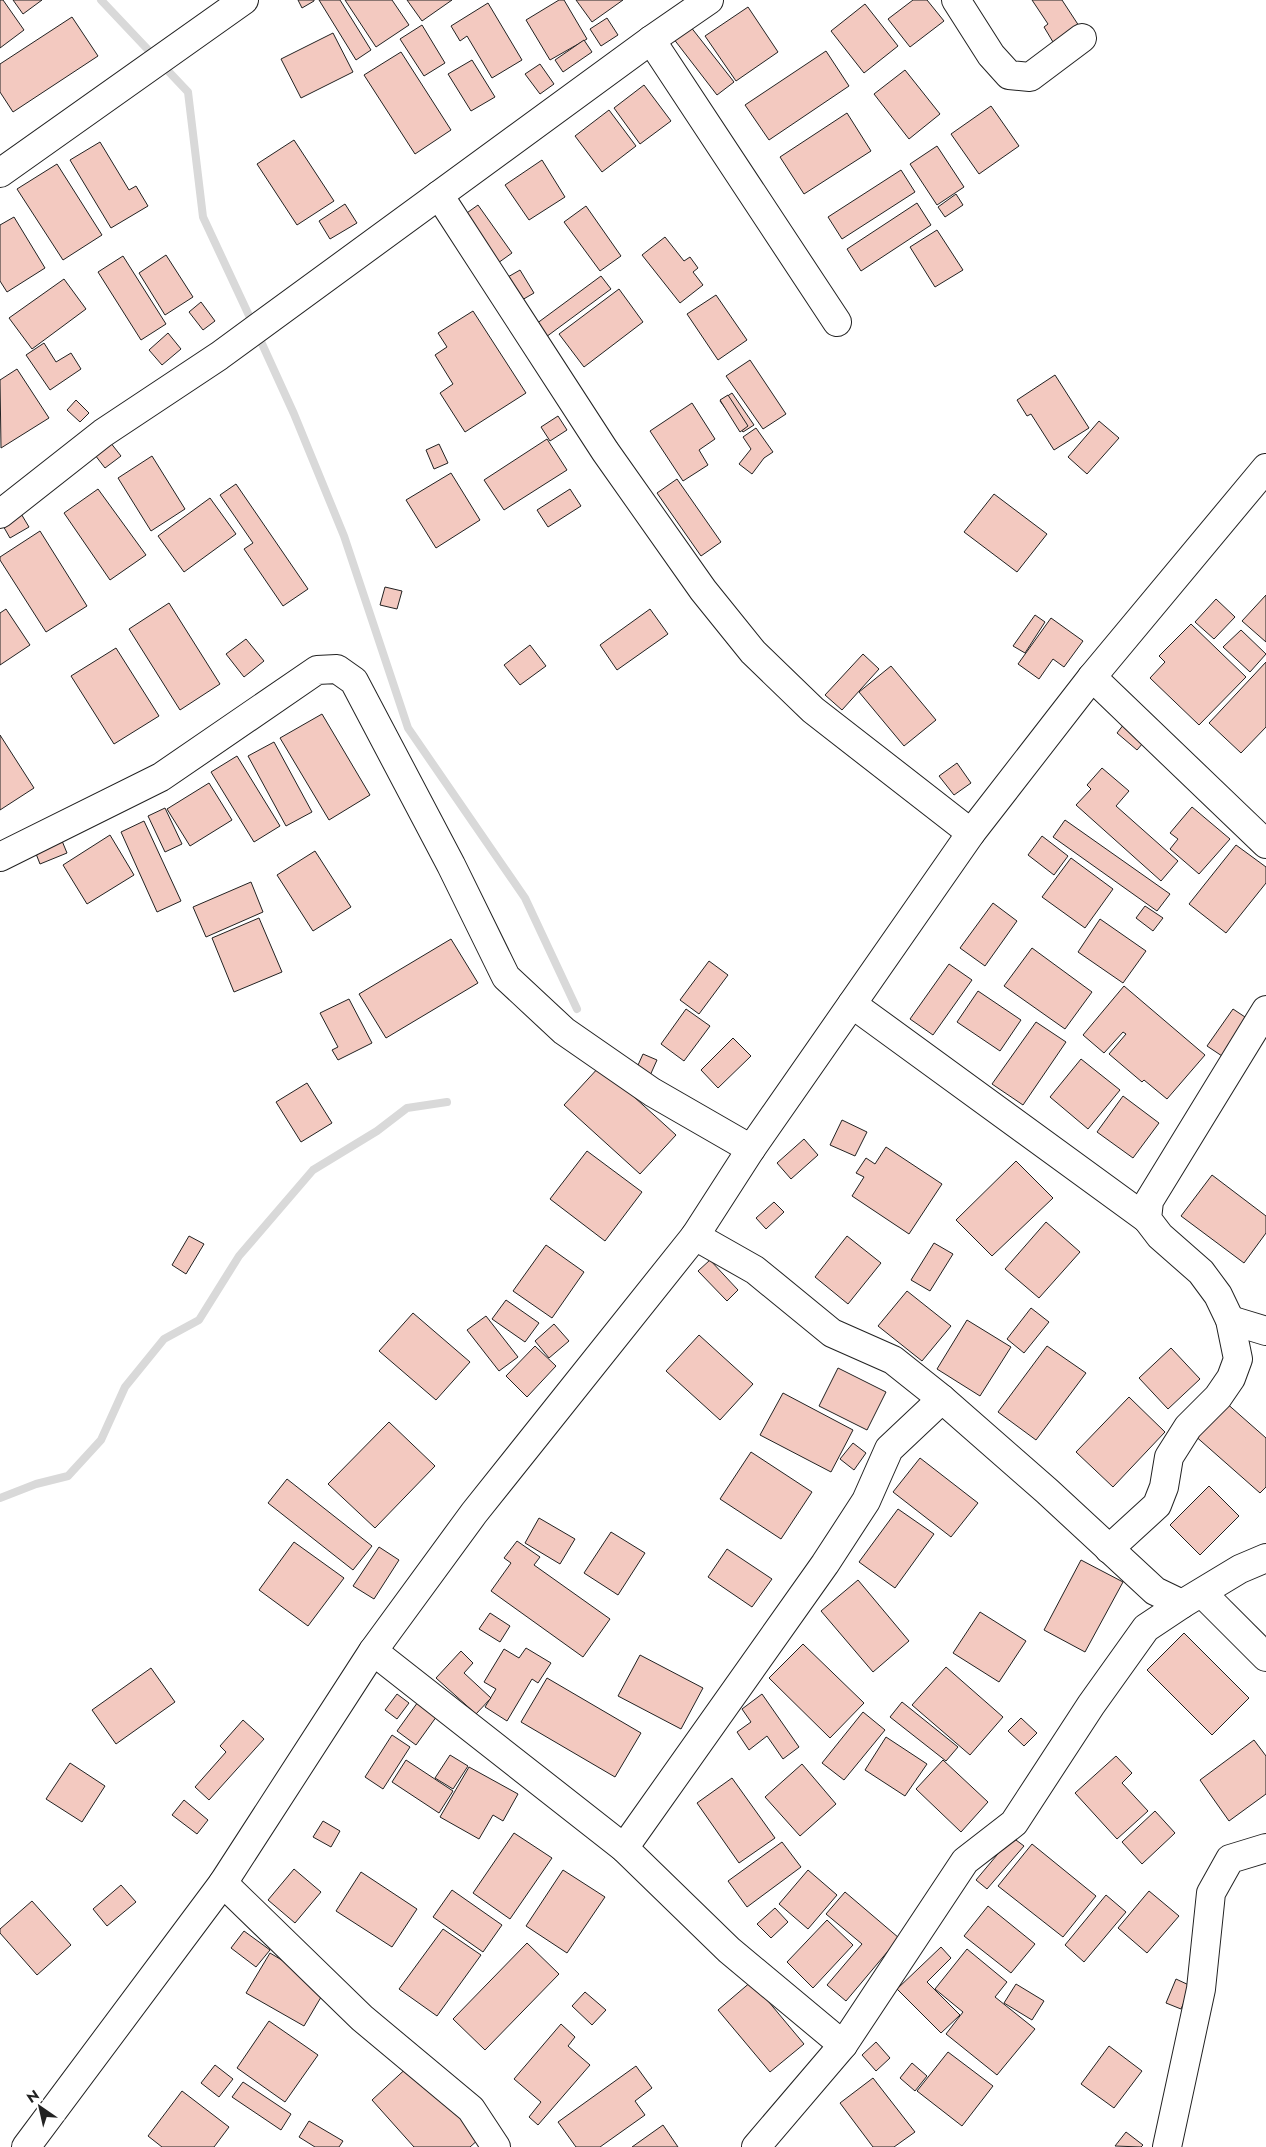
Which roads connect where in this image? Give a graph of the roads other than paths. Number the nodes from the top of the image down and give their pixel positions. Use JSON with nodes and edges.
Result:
{"nodes":[{"id":1,"x":244,"y":0,"type":"edge"},
{"id":2,"x":709,"y":0,"type":"edge"},
{"id":3,"x":956,"y":0,"type":"edge"},
{"id":4,"x":1082,"y":38,"type":"dead end"},
{"id":5,"x":651,"y":40,"type":"junction"},
{"id":6,"x":0,"y":173,"type":"edge"},
{"id":7,"x":439,"y":195,"type":"junction"},
{"id":8,"x":837,"y":322,"type":"dead end"},
{"id":9,"x":1266,"y":468,"type":"edge"},
{"id":10,"x":0,"y":514,"type":"edge"},
{"id":11,"x":1092,"y":677,"type":"junction"},
{"id":12,"x":971,"y":833,"type":"junction"},
{"id":13,"x":1266,"y":844,"type":"edge"},
{"id":14,"x":0,"y":857,"type":"edge"},
{"id":15,"x":852,"y":1004,"type":"junction"},
{"id":16,"x":1266,"y":1010,"type":"edge"},
{"id":17,"x":751,"y":1149,"type":"junction"},
{"id":18,"x":1147,"y":1218,"type":"junction"},
{"id":19,"x":695,"y":1236,"type":"junction"},
{"id":20,"x":1230,"y":1320,"type":"junction"},
{"id":21,"x":1266,"y":1332,"type":"edge"},
{"id":22,"x":942,"y":1399,"type":"junction"},
{"id":23,"x":1109,"y":1549,"type":"junction"},
{"id":24,"x":1266,"y":1558,"type":"edge"},
{"id":25,"x":1155,"y":1591,"type":"junction"},
{"id":26,"x":1192,"y":1598,"type":"junction"},
{"id":27,"x":1146,"y":1628,"type":"junction"},
{"id":28,"x":373,"y":1651,"type":"junction"},
{"id":29,"x":1266,"y":1657,"type":"edge"},
{"id":30,"x":624,"y":1848,"type":"junction"},
{"id":31,"x":1266,"y":1848,"type":"edge"},
{"id":32,"x":224,"y":1883,"type":"junction"},
{"id":33,"x":843,"y":2045,"type":"junction"},
{"id":34,"x":26,"y":2147,"type":"edge"},
{"id":35,"x":496,"y":2147,"type":"edge"},
{"id":36,"x":756,"y":2147,"type":"edge"},
{"id":37,"x":1167,"y":2147,"type":"edge"}],
"edges":[{"from":1,"to":6,"type":"street"},
{"from":2,"to":5,"type":"street"},
{"from":3,"to":4,"type":"street"},
{"from":5,"to":7,"type":"street"},
{"from":5,"to":8,"type":"street"},
{"from":7,"to":10,"type":"street"},
{"from":7,"to":12,"type":"street"},
{"from":9,"to":11,"type":"street"},
{"from":11,"to":12,"type":"street"},
{"from":11,"to":13,"type":"street"},
{"from":12,"to":15,"type":"street"},
{"from":14,"to":17,"type":"street"},
{"from":15,"to":17,"type":"street"},
{"from":15,"to":18,"type":"street"},
{"from":16,"to":18,"type":"street"},
{"from":17,"to":19,"type":"street"},
{"from":18,"to":20,"type":"street"},
{"from":19,"to":22,"type":"street"},
{"from":19,"to":28,"type":"street"},
{"from":20,"to":21,"type":"street"},
{"from":20,"to":23,"type":"street"},
{"from":22,"to":23,"type":"street"},
{"from":22,"to":30,"type":"street"},
{"from":23,"to":25,"type":"street"},
{"from":24,"to":26,"type":"street"},
{"from":25,"to":26,"type":"street"},
{"from":25,"to":27,"type":"street"},
{"from":26,"to":27,"type":"street"},
{"from":26,"to":29,"type":"street"},
{"from":27,"to":33,"type":"street"},
{"from":28,"to":30,"type":"street"},
{"from":28,"to":32,"type":"street"},
{"from":30,"to":33,"type":"street"},
{"from":31,"to":37,"type":"street"},
{"from":32,"to":34,"type":"street"},
{"from":32,"to":35,"type":"street"},
{"from":33,"to":36,"type":"street"}]}
